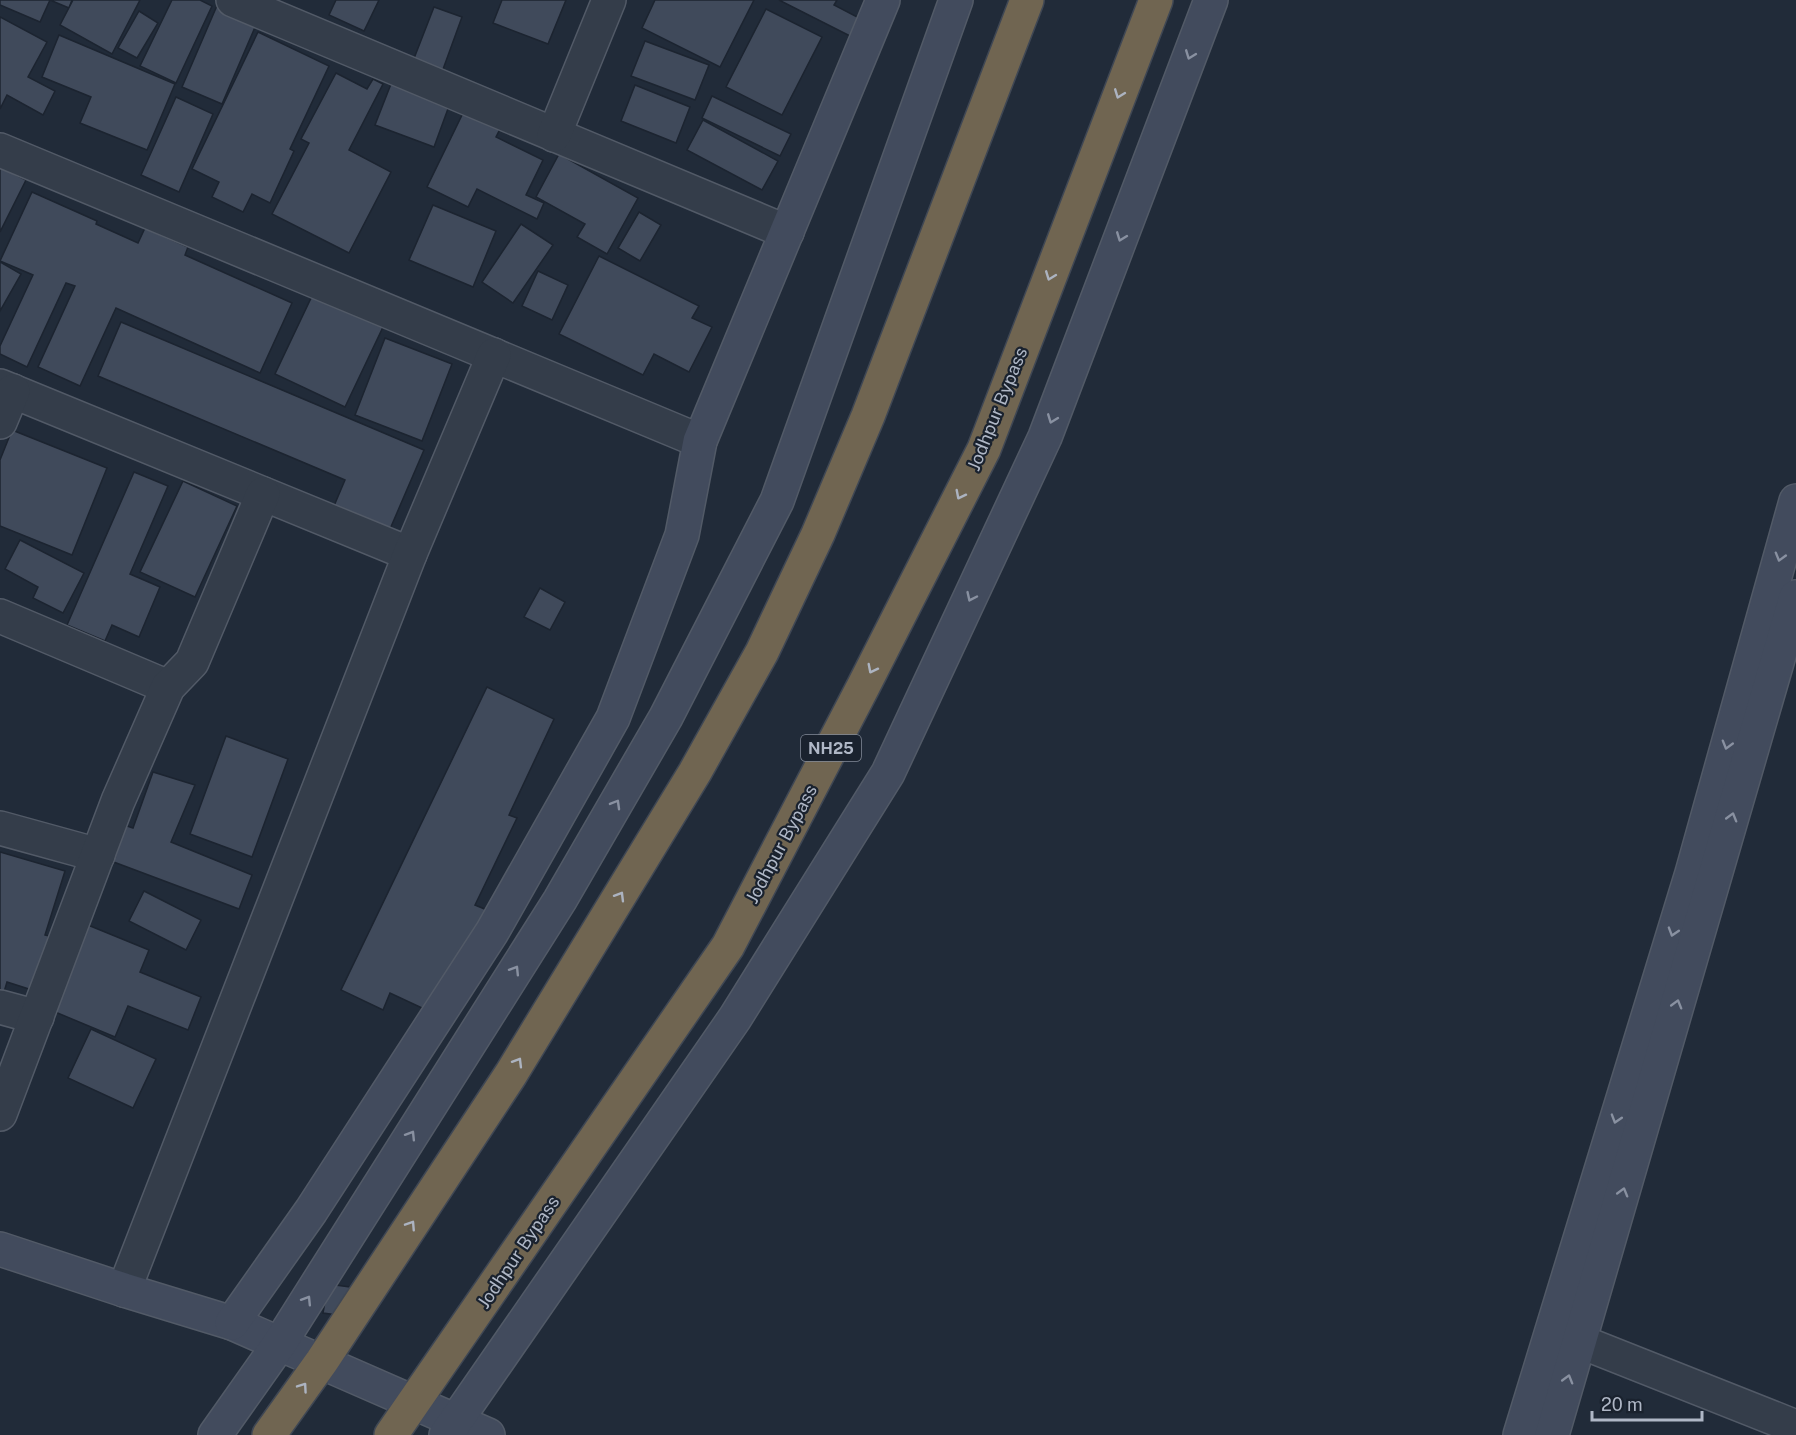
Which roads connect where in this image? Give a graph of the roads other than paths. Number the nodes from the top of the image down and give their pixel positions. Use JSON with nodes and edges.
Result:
{"nodes":[{"id":1,"x":233,"y":0,"type":"edge"},
{"id":2,"x":609,"y":0,"type":"edge"},
{"id":3,"x":883,"y":0,"type":"edge"},
{"id":4,"x":956,"y":0,"type":"edge"},
{"id":5,"x":1027,"y":0,"type":"edge"},
{"id":6,"x":1156,"y":0,"type":"edge"},
{"id":7,"x":1211,"y":0,"type":"edge"},
{"id":8,"x":554,"y":135,"type":"junction"},
{"id":9,"x":0,"y":150,"type":"edge"},
{"id":10,"x":786,"y":232,"type":"junction"},
{"id":11,"x":494,"y":356,"type":"junction"},
{"id":12,"x":6,"y":388,"type":"edge"},
{"id":13,"x":0,"y":422,"type":"edge"},
{"id":14,"x":700,"y":441,"type":"junction"},
{"id":15,"x":263,"y":494,"type":"junction"},
{"id":16,"x":1796,"y":501,"type":"edge"},
{"id":17,"x":410,"y":554,"type":"junction"},
{"id":18,"x":1796,"y":597,"type":"edge"},
{"id":19,"x":0,"y":616,"type":"edge"},
{"id":20,"x":168,"y":687,"type":"junction"},
{"id":21,"x":0,"y":828,"type":"edge"},
{"id":22,"x":98,"y":855,"type":"junction"},
{"id":23,"x":0,"y":1007,"type":"edge"},
{"id":24,"x":37,"y":1017,"type":"junction"},
{"id":25,"x":0,"y":1114,"type":"edge"},
{"id":26,"x":0,"y":1249,"type":"edge"},
{"id":27,"x":124,"y":1290,"type":"junction"},
{"id":28,"x":232,"y":1323,"type":"junction"},
{"id":29,"x":1579,"y":1341,"type":"junction"},
{"id":30,"x":280,"y":1343,"type":"junction"},
{"id":31,"x":321,"y":1361,"type":"junction"},
{"id":32,"x":415,"y":1402,"type":"junction"},
{"id":33,"x":1796,"y":1427,"type":"edge"},
{"id":34,"x":451,"y":1428,"type":"edge"},
{"id":35,"x":215,"y":1435,"type":"edge"},
{"id":36,"x":269,"y":1435,"type":"edge"},
{"id":37,"x":391,"y":1435,"type":"edge"},
{"id":38,"x":488,"y":1435,"type":"edge"},
{"id":39,"x":1520,"y":1435,"type":"edge"},
{"id":40,"x":1552,"y":1435,"type":"edge"}],
"edges":[{"from":1,"to":8,"type":"street"},
{"from":2,"to":8,"type":"street"},
{"from":3,"to":10,"type":"street"},
{"from":30,"to":4,"type":"street","one_way":true},
{"from":31,"to":5,"type":"highway","one_way":true},
{"from":6,"to":32,"type":"highway","name":"Jodhpur Bypass","number":"NH25","one_way":true},
{"from":7,"to":34,"type":"street","one_way":true},
{"from":8,"to":10,"type":"street"},
{"from":9,"to":11,"type":"street"},
{"from":10,"to":14,"type":"street"},
{"from":11,"to":14,"type":"street"},
{"from":11,"to":17,"type":"street"},
{"from":12,"to":13,"type":"street"},
{"from":12,"to":15,"type":"street"},
{"from":14,"to":28,"type":"street"},
{"from":15,"to":17,"type":"street"},
{"from":15,"to":20,"type":"street"},
{"from":16,"to":39,"type":"street","one_way":true},
{"from":17,"to":27,"type":"street"},
{"from":29,"to":18,"type":"street","one_way":true},
{"from":19,"to":20,"type":"street"},
{"from":20,"to":22,"type":"street"},
{"from":21,"to":22,"type":"street"},
{"from":22,"to":24,"type":"street"},
{"from":23,"to":24,"type":"street"},
{"from":24,"to":25,"type":"street"},
{"from":26,"to":27,"type":"street"},
{"from":27,"to":28,"type":"street"},
{"from":28,"to":30,"type":"street"},
{"from":29,"to":33,"type":"street"},
{"from":40,"to":29,"type":"street","one_way":true},
{"from":30,"to":31,"type":"street"},
{"from":30,"to":35,"type":"street"},
{"from":31,"to":32,"type":"street"},
{"from":36,"to":31,"type":"highway","one_way":true},
{"from":32,"to":34,"type":"street"},
{"from":32,"to":37,"type":"highway","name":"Jodhpur Bypass","number":"NH25"},
{"from":34,"to":38,"type":"street"}]}
